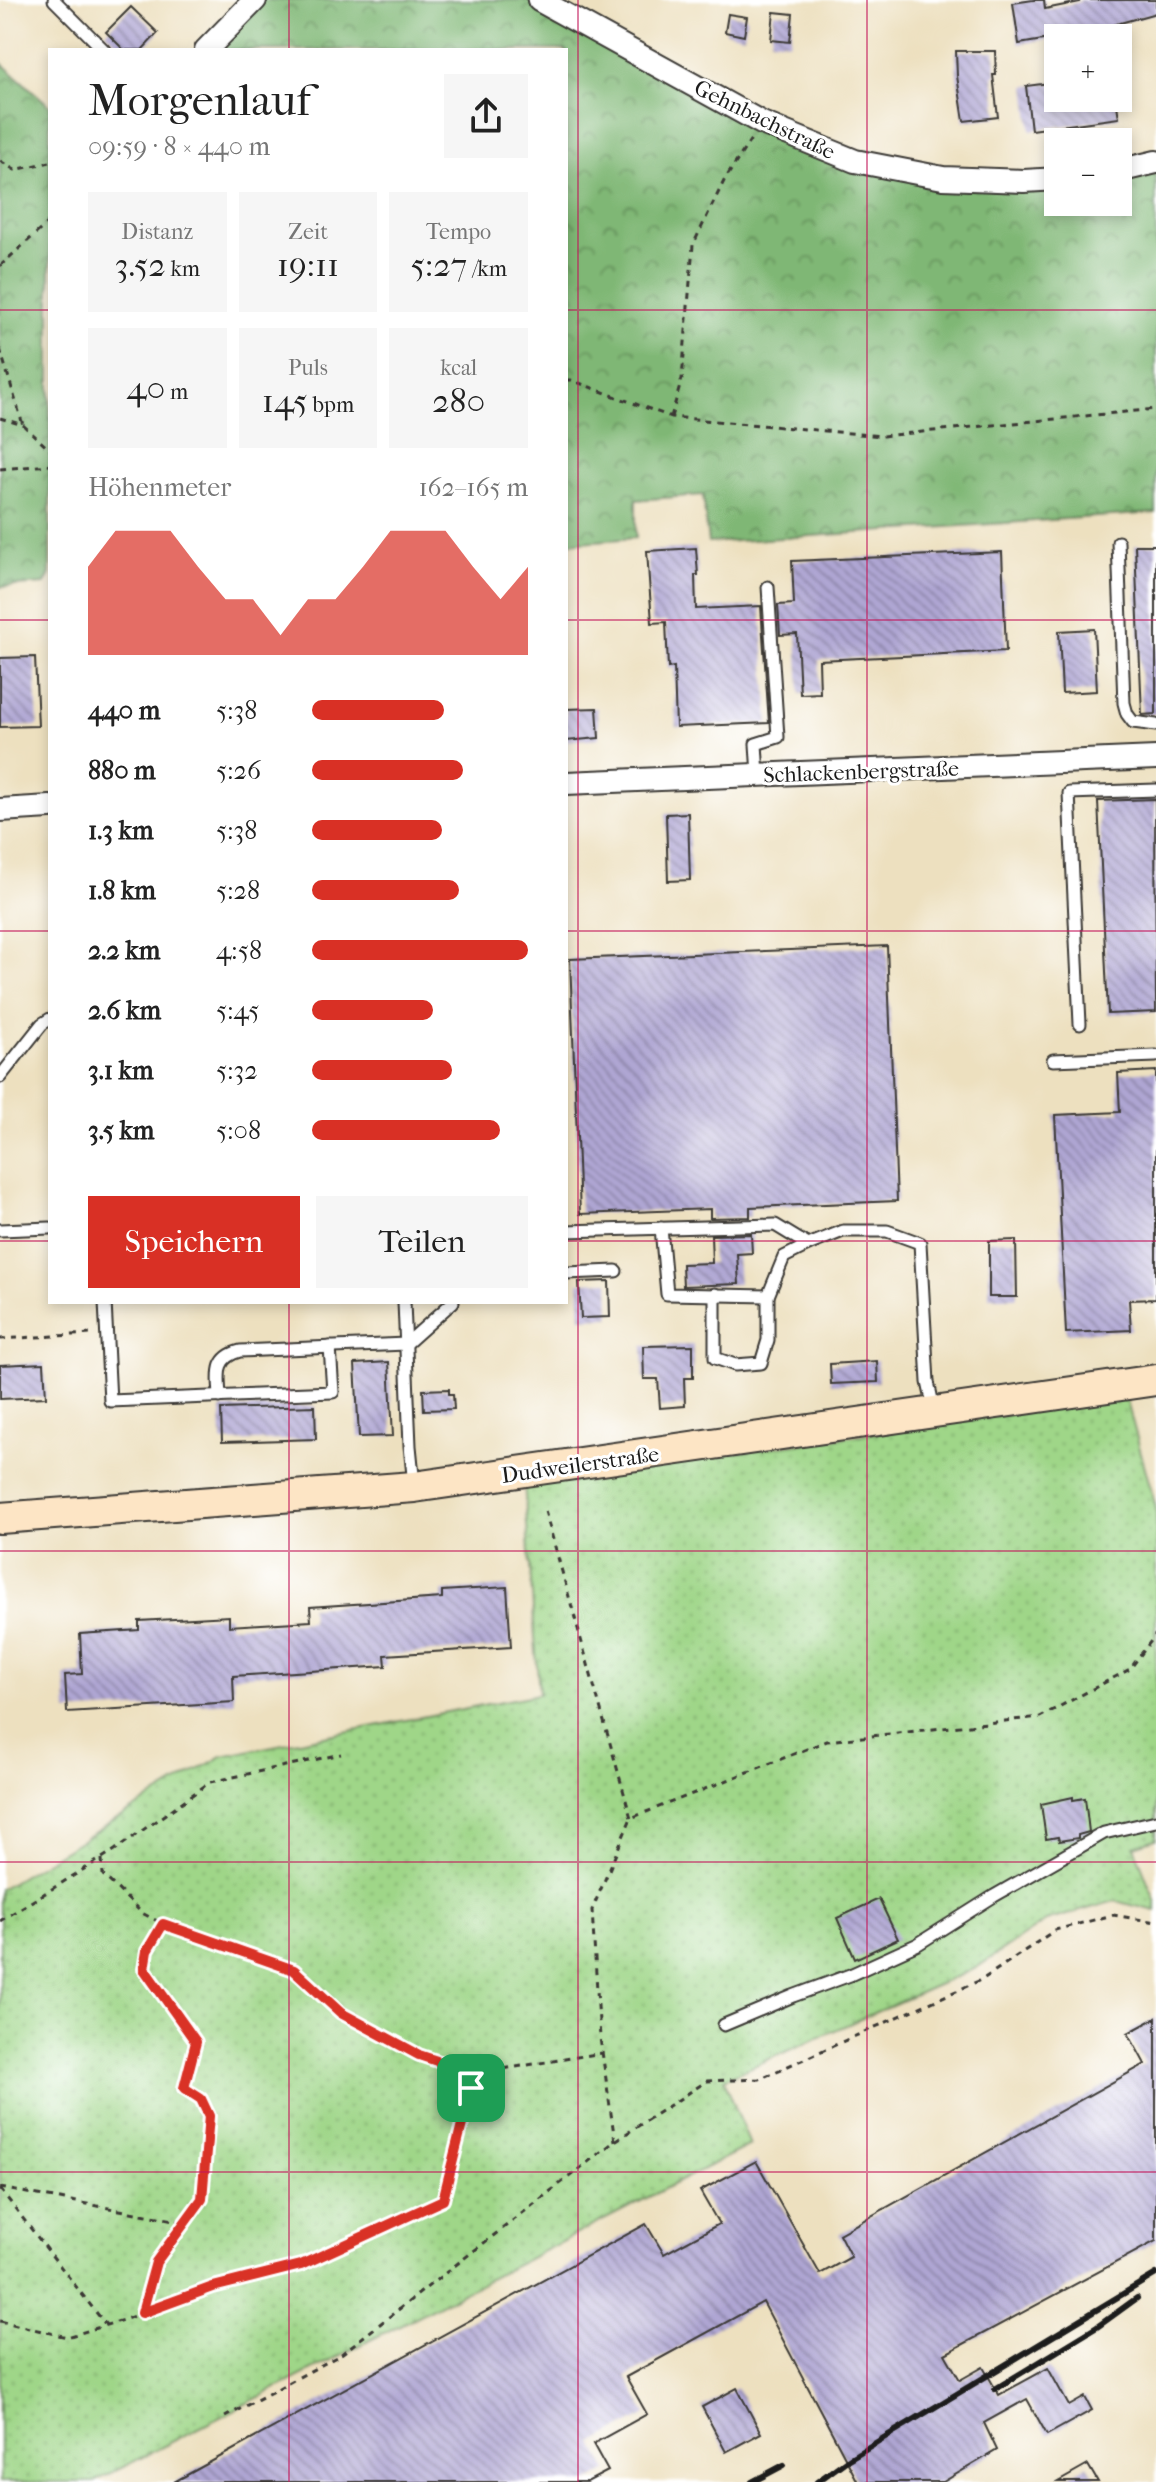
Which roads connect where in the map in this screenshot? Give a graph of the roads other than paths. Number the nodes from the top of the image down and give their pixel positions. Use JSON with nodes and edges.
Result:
{"nodes":[{"id":1,"x":54,"y":0,"type":"edge"},
{"id":2,"x":255,"y":0,"type":"edge"},
{"id":3,"x":539,"y":0,"type":"edge"},
{"id":4,"x":102,"y":48,"type":"edge"},
{"id":5,"x":208,"y":48,"type":"edge"},
{"id":6,"x":1156,"y":162,"type":"edge"},
{"id":7,"x":1132,"y":168,"type":"edge"},
{"id":8,"x":1044,"y":180,"type":"edge"},
{"id":9,"x":1118,"y":542,"type":"dead end"},
{"id":10,"x":768,"y":587,"type":"dead end"},
{"id":11,"x":1156,"y":725,"type":"edge"},
{"id":12,"x":1156,"y":758,"type":"edge"},
{"id":13,"x":758,"y":775,"type":"junction"},
{"id":14,"x":568,"y":783,"type":"edge"},
{"id":15,"x":1156,"y":790,"type":"edge"},
{"id":16,"x":48,"y":807,"type":"edge"},
{"id":17,"x":0,"y":810,"type":"edge"},
{"id":18,"x":48,"y":1020,"type":"edge"},
{"id":19,"x":1080,"y":1024,"type":"dead end"},
{"id":20,"x":1156,"y":1056,"type":"edge"},
{"id":21,"x":1053,"y":1060,"type":"dead end"},
{"id":22,"x":0,"y":1077,"type":"edge"},
{"id":23,"x":48,"y":1228,"type":"edge"},
{"id":24,"x":661,"y":1228,"type":"junction"},
{"id":25,"x":0,"y":1230,"type":"edge"},
{"id":26,"x":568,"y":1231,"type":"edge"},
{"id":27,"x":808,"y":1245,"type":"junction"},
{"id":28,"x":616,"y":1271,"type":"dead end"},
{"id":29,"x":568,"y":1273,"type":"edge"},
{"id":30,"x":715,"y":1294,"type":"junction"},
{"id":31,"x":768,"y":1296,"type":"junction"},
{"id":32,"x":105,"y":1304,"type":"edge"},
{"id":33,"x":404,"y":1304,"type":"edge"},
{"id":34,"x":451,"y":1304,"type":"edge"},
{"id":35,"x":406,"y":1344,"type":"junction"},
{"id":36,"x":330,"y":1347,"type":"junction"},
{"id":37,"x":1156,"y":1380,"type":"edge"},
{"id":38,"x":220,"y":1397,"type":"junction"},
{"id":39,"x":934,"y":1412,"type":"junction"},
{"id":40,"x":414,"y":1487,"type":"junction"},
{"id":41,"x":0,"y":1518,"type":"edge"},
{"id":42,"x":1156,"y":1821,"type":"edge"},
{"id":43,"x":724,"y":2025,"type":"dead end"}],
"edges":[{"from":1,"to":4,"type":"lane"},
{"from":2,"to":5,"type":"street"},
{"from":3,"to":8,"type":"street","name":"Gehnbachstraße"},
{"from":6,"to":7,"type":"street"},
{"from":9,"to":11,"type":"lane"},
{"from":10,"to":13,"type":"lane"},
{"from":12,"to":13,"type":"street","name":"Schlackenbergstraße"},
{"from":13,"to":14,"type":"street","name":"Schlackenbergstraße"},
{"from":15,"to":19,"type":"lane"},
{"from":16,"to":17,"type":"street"},
{"from":18,"to":22,"type":"lane"},
{"from":20,"to":21,"type":"lane"},
{"from":23,"to":25,"type":"lane"},
{"from":24,"to":26,"type":"lane"},
{"from":24,"to":27,"type":"lane"},
{"from":24,"to":30,"type":"lane"},
{"from":27,"to":31,"type":"lane"},
{"from":27,"to":39,"type":"lane"},
{"from":28,"to":29,"type":"lane"},
{"from":30,"to":31,"type":"lane"},
{"from":30,"to":31,"type":"lane"},
{"from":32,"to":38,"type":"lane"},
{"from":33,"to":35,"type":"lane"},
{"from":34,"to":35,"type":"lane"},
{"from":35,"to":36,"type":"lane"},
{"from":35,"to":40,"type":"lane"},
{"from":36,"to":38,"type":"lane"},
{"from":36,"to":38,"type":"lane"},
{"from":37,"to":39,"type":"main road","name":"Dudweilerstraße"},
{"from":39,"to":40,"type":"main road","name":"Dudweilerstraße"},
{"from":40,"to":41,"type":"main road","name":"Dudweilerstraße"},
{"from":42,"to":43,"type":"lane"}]}
